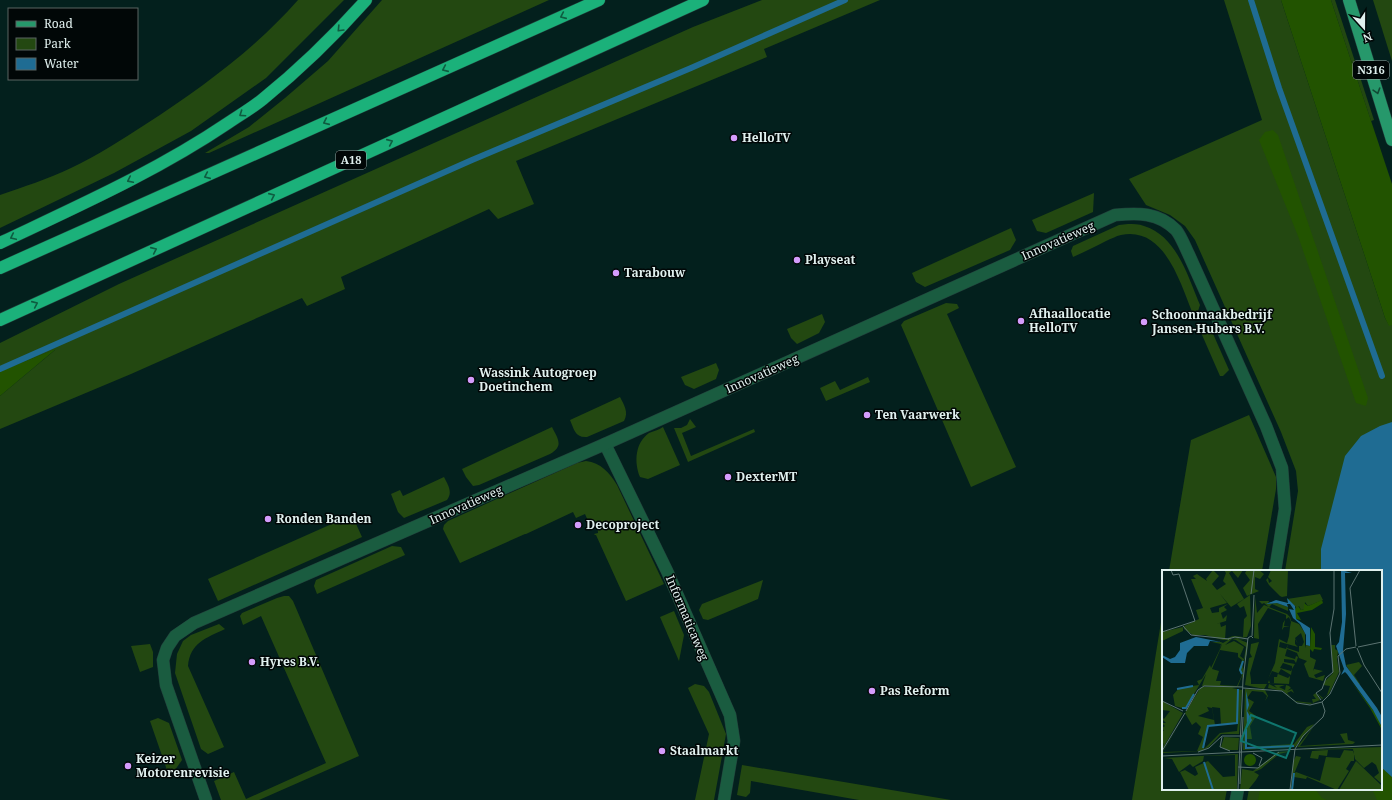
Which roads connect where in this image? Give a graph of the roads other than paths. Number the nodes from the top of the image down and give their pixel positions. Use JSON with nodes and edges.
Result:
{"nodes":[{"id":1,"x":366,"y":0,"type":"edge"},
{"id":2,"x":599,"y":0,"type":"edge"},
{"id":3,"x":703,"y":0,"type":"edge"},
{"id":4,"x":1349,"y":0,"type":"edge"},
{"id":5,"x":1392,"y":140,"type":"edge"},
{"id":6,"x":0,"y":243,"type":"edge"},
{"id":7,"x":0,"y":268,"type":"edge"},
{"id":8,"x":0,"y":320,"type":"edge"},
{"id":9,"x":605,"y":444,"type":"junction"},
{"id":10,"x":1275,"y":570,"type":"edge"},
{"id":11,"x":1238,"y":790,"type":"edge"},
{"id":12,"x":206,"y":800,"type":"edge"},
{"id":13,"x":724,"y":800,"type":"edge"},
{"id":14,"x":1236,"y":800,"type":"edge"}],
"edges":[{"from":1,"to":6,"type":"highway","one_way":true},
{"from":2,"to":7,"type":"highway","one_way":true},
{"from":8,"to":3,"type":"highway","number":"A18","one_way":true},
{"from":4,"to":5,"type":"main road","number":"N316","one_way":true},
{"from":9,"to":10,"type":"street","name":"Innovatieweg"},
{"from":9,"to":12,"type":"street","name":"Innovatieweg"},
{"from":9,"to":13,"type":"street","name":"Informaticaweg"},
{"from":11,"to":14,"type":"street"}]}
